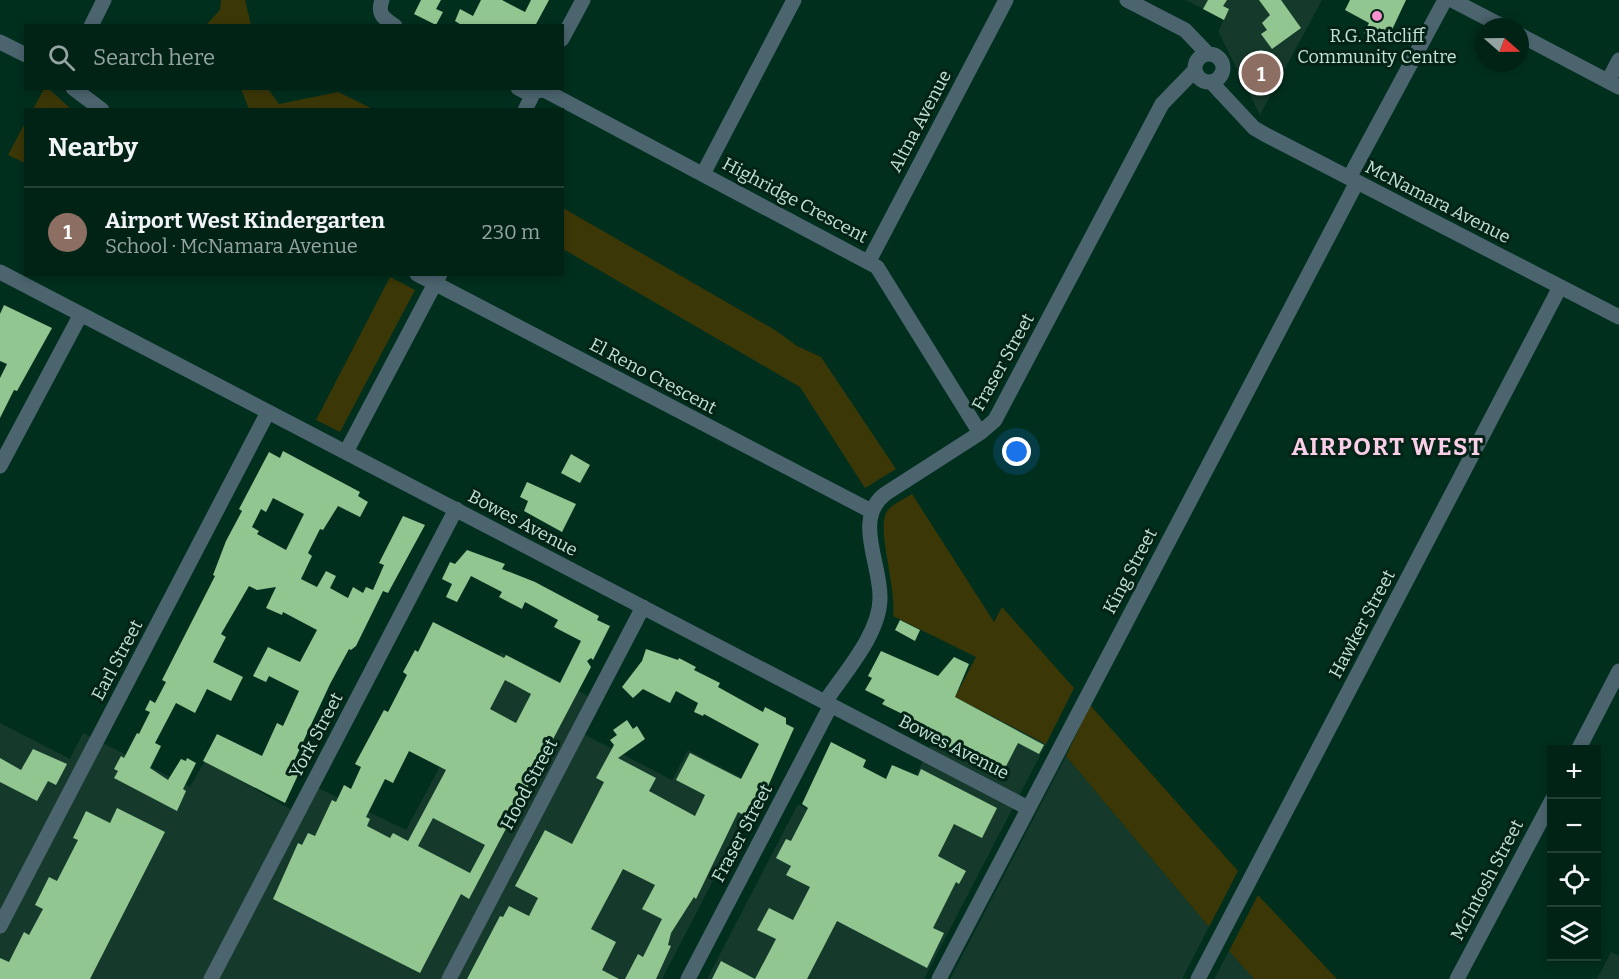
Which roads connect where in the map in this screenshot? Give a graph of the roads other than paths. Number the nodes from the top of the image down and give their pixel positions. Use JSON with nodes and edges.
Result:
{"nodes":[{"id":1,"x":104,"y":0,"type":"edge"},
{"id":2,"x":382,"y":0,"type":"edge"},
{"id":3,"x":583,"y":0,"type":"edge"},
{"id":4,"x":794,"y":0,"type":"edge"},
{"id":5,"x":1006,"y":0,"type":"edge"},
{"id":6,"x":1126,"y":0,"type":"edge"},
{"id":7,"x":1445,"y":0,"type":"edge"},
{"id":8,"x":1452,"y":0,"type":"edge"},
{"id":9,"x":1487,"y":18,"type":"edge"},
{"id":10,"x":92,"y":24,"type":"edge"},
{"id":11,"x":392,"y":24,"type":"edge"},
{"id":12,"x":564,"y":35,"type":"edge"},
{"id":13,"x":1529,"y":40,"type":"edge"},
{"id":14,"x":0,"y":42,"type":"edge"},
{"id":15,"x":24,"y":54,"type":"edge"},
{"id":16,"x":1619,"y":60,"type":"edge"},
{"id":17,"x":1202,"y":70,"type":"junction"},
{"id":18,"x":1223,"y":72,"type":"junction"},
{"id":19,"x":1613,"y":84,"type":"edge"},
{"id":20,"x":76,"y":90,"type":"edge"},
{"id":21,"x":535,"y":90,"type":"edge"},
{"id":22,"x":99,"y":108,"type":"edge"},
{"id":23,"x":526,"y":108,"type":"edge"},
{"id":24,"x":1243,"y":115,"type":"junction"},
{"id":25,"x":703,"y":174,"type":"junction"},
{"id":26,"x":1353,"y":180,"type":"junction"},
{"id":27,"x":869,"y":261,"type":"junction"},
{"id":28,"x":0,"y":272,"type":"edge"},
{"id":29,"x":437,"y":279,"type":"edge"},
{"id":30,"x":1560,"y":287,"type":"junction"},
{"id":31,"x":81,"y":314,"type":"junction"},
{"id":32,"x":1619,"y":317,"type":"edge"},
{"id":33,"x":268,"y":412,"type":"junction"},
{"id":34,"x":980,"y":433,"type":"junction"},
{"id":35,"x":346,"y":452,"type":"junction"},
{"id":36,"x":0,"y":466,"type":"edge"},
{"id":37,"x":456,"y":509,"type":"junction"},
{"id":38,"x":871,"y":511,"type":"junction"},
{"id":39,"x":643,"y":607,"type":"junction"},
{"id":40,"x":1619,"y":671,"type":"edge"},
{"id":41,"x":831,"y":705,"type":"junction"},
{"id":42,"x":1581,"y":745,"type":"edge"},
{"id":43,"x":1028,"y":808,"type":"junction"},
{"id":44,"x":1547,"y":808,"type":"edge"},
{"id":45,"x":0,"y":926,"type":"edge"},
{"id":46,"x":210,"y":979,"type":"edge"},
{"id":47,"x":449,"y":979,"type":"edge"},
{"id":48,"x":688,"y":979,"type":"edge"},
{"id":49,"x":939,"y":979,"type":"edge"},
{"id":50,"x":1198,"y":979,"type":"edge"},
{"id":51,"x":1457,"y":979,"type":"edge"}],
"edges":[{"from":1,"to":10,"type":"street"},
{"from":2,"to":11,"type":"street"},
{"from":3,"to":12,"type":"street"},
{"from":4,"to":25,"type":"street"},
{"from":5,"to":27,"type":"street","name":"Altna Avenue"},
{"from":6,"to":17,"type":"street","name":"McNamara Avenue"},
{"from":7,"to":26,"type":"street","name":"King Street"},
{"from":8,"to":9,"type":"street"},
{"from":13,"to":19,"type":"street"},
{"from":14,"to":15,"type":"street"},
{"from":16,"to":19,"type":"street"},
{"from":17,"to":18,"type":"street","name":"Fraser Street"},
{"from":17,"to":18,"type":"street","name":"McNamara Avenue"},
{"from":17,"to":24,"type":"street","name":"McNamara Avenue"},
{"from":17,"to":34,"type":"street","name":"Fraser Street"},
{"from":18,"to":24,"type":"street","name":"McNamara Avenue"},
{"from":20,"to":22,"type":"street"},
{"from":21,"to":23,"type":"street"},
{"from":21,"to":25,"type":"street","name":"Highridge Crescent"},
{"from":24,"to":26,"type":"street","name":"McNamara Avenue"},
{"from":25,"to":27,"type":"street","name":"Highridge Crescent"},
{"from":26,"to":30,"type":"street","name":"McNamara Avenue"},
{"from":26,"to":43,"type":"street","name":"King Street"},
{"from":27,"to":34,"type":"street","name":"Highridge Crescent"},
{"from":28,"to":31,"type":"street","name":"Bowes Avenue"},
{"from":29,"to":35,"type":"street"},
{"from":29,"to":38,"type":"street","name":"El Reno Crescent"},
{"from":30,"to":32,"type":"street","name":"McNamara Avenue"},
{"from":30,"to":50,"type":"street","name":"Hawker Street"},
{"from":31,"to":33,"type":"street","name":"Bowes Avenue"},
{"from":31,"to":36,"type":"street"},
{"from":33,"to":35,"type":"street","name":"Bowes Avenue"},
{"from":33,"to":45,"type":"street","name":"Earl Street"},
{"from":34,"to":38,"type":"street","name":"Fraser Street"},
{"from":35,"to":37,"type":"street","name":"Bowes Avenue"},
{"from":37,"to":39,"type":"street","name":"Bowes Avenue"},
{"from":37,"to":46,"type":"street","name":"York Street"},
{"from":38,"to":41,"type":"street","name":"Fraser Street"},
{"from":39,"to":41,"type":"street","name":"Bowes Avenue"},
{"from":39,"to":47,"type":"street","name":"Hood Street"},
{"from":40,"to":42,"type":"street"},
{"from":41,"to":43,"type":"street","name":"Bowes Avenue"},
{"from":41,"to":48,"type":"street","name":"Fraser Street"},
{"from":43,"to":49,"type":"street","name":"King Street"},
{"from":44,"to":51,"type":"street","name":"McIntosh Street"}]}
